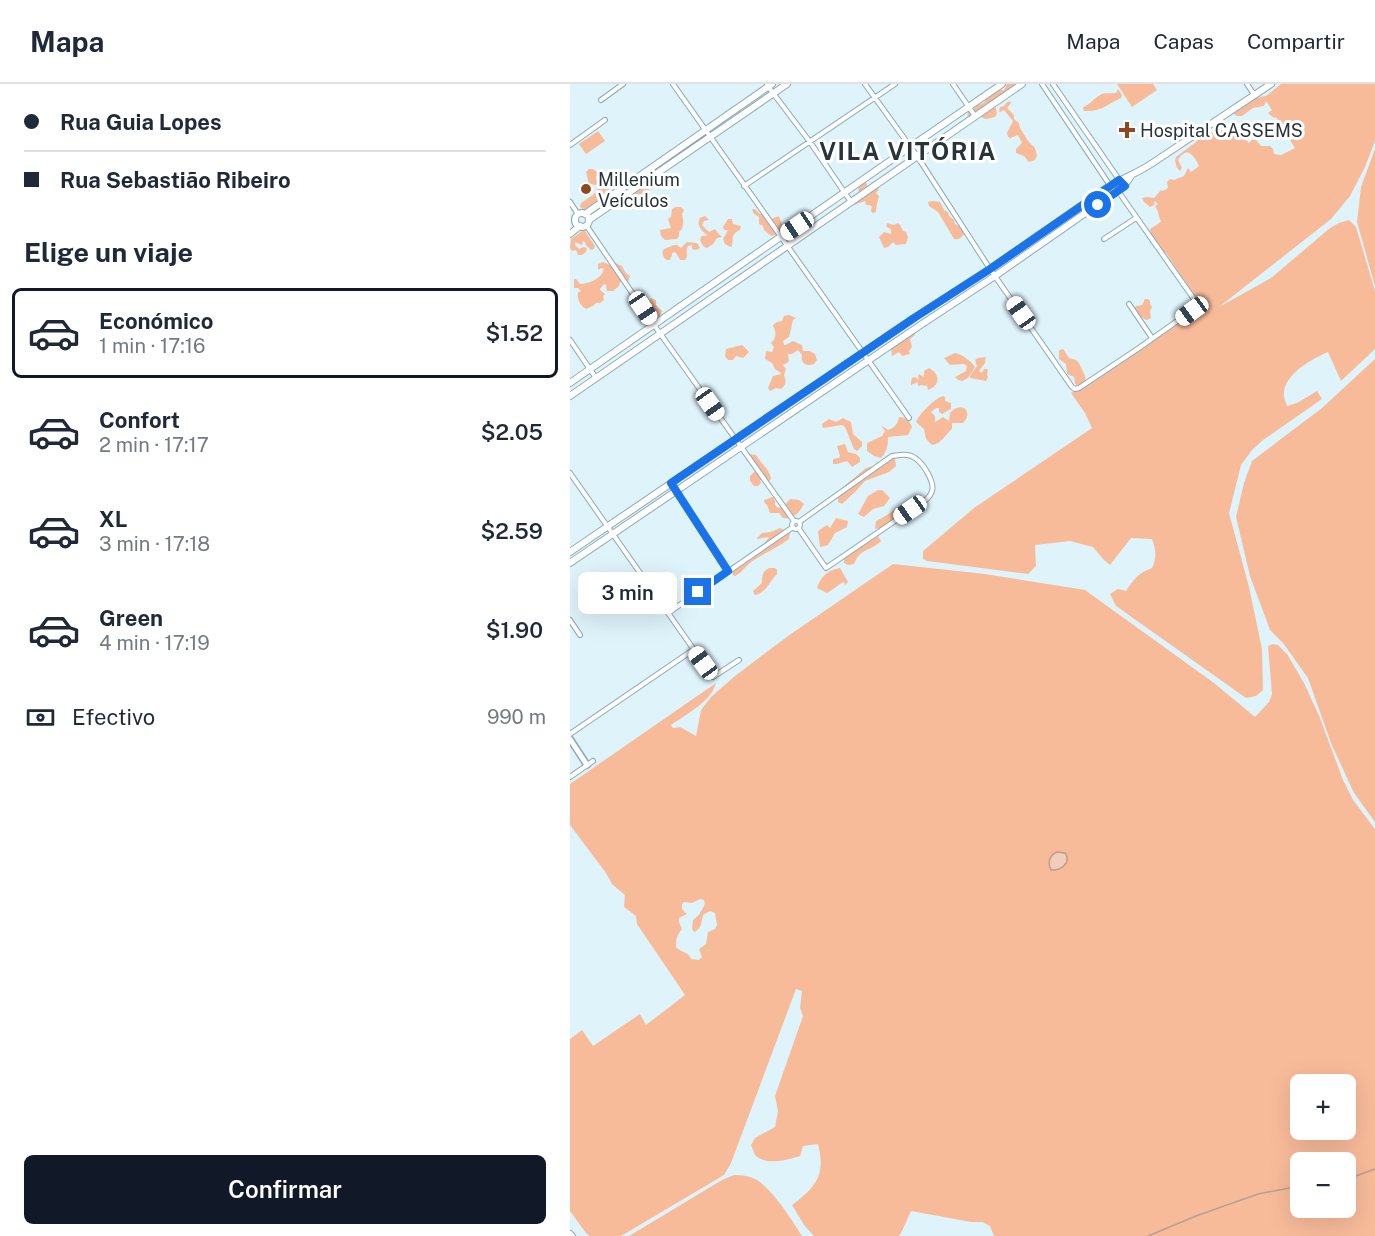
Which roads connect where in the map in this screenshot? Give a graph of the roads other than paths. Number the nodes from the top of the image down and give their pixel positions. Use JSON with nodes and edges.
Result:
{"nodes":[{"id":1,"x":623,"y":84,"type":"edge"},
{"id":2,"x":672,"y":84,"type":"edge"},
{"id":3,"x":786,"y":84,"type":"edge"},
{"id":4,"x":865,"y":84,"type":"edge"},
{"id":5,"x":895,"y":84,"type":"edge"},
{"id":6,"x":953,"y":84,"type":"edge"},
{"id":7,"x":1002,"y":84,"type":"edge"},
{"id":8,"x":1022,"y":84,"type":"edge"},
{"id":9,"x":1041,"y":84,"type":"edge"},
{"id":10,"x":1053,"y":84,"type":"edge"},
{"id":11,"x":1247,"y":84,"type":"edge"},
{"id":12,"x":1257,"y":84,"type":"edge"},
{"id":13,"x":1271,"y":84,"type":"edge"},
{"id":14,"x":769,"y":85,"type":"edge"},
{"id":15,"x":1262,"y":90,"type":"junction"},
{"id":16,"x":774,"y":93,"type":"junction"},
{"id":17,"x":1255,"y":96,"type":"junction"},
{"id":18,"x":875,"y":98,"type":"junction"},
{"id":19,"x":601,"y":100,"type":"dead end"},
{"id":20,"x":969,"y":107,"type":"junction"},
{"id":21,"x":975,"y":116,"type":"junction"},
{"id":22,"x":1076,"y":118,"type":"junction"},
{"id":23,"x":605,"y":120,"type":"dead end"},
{"id":24,"x":1068,"y":123,"type":"junction"},
{"id":25,"x":705,"y":130,"type":"junction"},
{"id":26,"x":710,"y":137,"type":"junction"},
{"id":27,"x":810,"y":142,"type":"junction"},
{"id":28,"x":570,"y":145,"type":"edge"},
{"id":29,"x":910,"y":147,"type":"junction"},
{"id":30,"x":917,"y":156,"type":"junction"},
{"id":31,"x":1131,"y":176,"type":"junction"},
{"id":32,"x":1119,"y":180,"type":"junction"},
{"id":33,"x":744,"y":186,"type":"junction"},
{"id":34,"x":1111,"y":186,"type":"junction"},
{"id":35,"x":1125,"y":186,"type":"junction"},
{"id":36,"x":1116,"y":192,"type":"junction"},
{"id":37,"x":845,"y":193,"type":"junction"},
{"id":38,"x":570,"y":202,"type":"edge"},
{"id":39,"x":851,"y":202,"type":"junction"},
{"id":40,"x":577,"y":218,"type":"edge"},
{"id":41,"x":1136,"y":218,"type":"junction"},
{"id":42,"x":1059,"y":222,"type":"junction"},
{"id":43,"x":585,"y":224,"type":"junction"},
{"id":44,"x":1064,"y":229,"type":"junction"},
{"id":45,"x":570,"y":234,"type":"edge"},
{"id":46,"x":781,"y":237,"type":"junction"},
{"id":47,"x":1104,"y":239,"type":"dead end"},
{"id":48,"x":787,"y":246,"type":"junction"},
{"id":49,"x":990,"y":269,"type":"junction"},
{"id":50,"x":995,"y":276,"type":"junction"},
{"id":51,"x":1129,"y":304,"type":"dead end"},
{"id":52,"x":654,"y":325,"type":"junction"},
{"id":53,"x":660,"y":334,"type":"junction"},
{"id":54,"x":1152,"y":338,"type":"junction"},
{"id":55,"x":570,"y":340,"type":"edge"},
{"id":56,"x":862,"y":353,"type":"junction"},
{"id":57,"x":867,"y":361,"type":"junction"},
{"id":58,"x":590,"y":369,"type":"junction"},
{"id":59,"x":596,"y":378,"type":"junction"},
{"id":60,"x":570,"y":383,"type":"edge"},
{"id":61,"x":570,"y":396,"type":"edge"},
{"id":62,"x":909,"y":418,"type":"dead end"},
{"id":63,"x":735,"y":440,"type":"junction"},
{"id":64,"x":740,"y":447,"type":"junction"},
{"id":65,"x":570,"y":473,"type":"edge"},
{"id":66,"x":671,"y":483,"type":"junction"},
{"id":67,"x":676,"y":492,"type":"junction"},
{"id":68,"x":797,"y":521,"type":"junction"},
{"id":69,"x":608,"y":527,"type":"junction"},
{"id":70,"x":793,"y":527,"type":"junction"},
{"id":71,"x":799,"y":529,"type":"junction"},
{"id":72,"x":613,"y":534,"type":"junction"},
{"id":73,"x":570,"y":552,"type":"edge"},
{"id":74,"x":570,"y":563,"type":"edge"},
{"id":75,"x":728,"y":571,"type":"junction"},
{"id":76,"x":668,"y":613,"type":"junction"},
{"id":77,"x":570,"y":620,"type":"edge"},
{"id":78,"x":580,"y":635,"type":"dead end"},
{"id":79,"x":693,"y":650,"type":"junction"},
{"id":80,"x":739,"y":660,"type":"dead end"},
{"id":81,"x":570,"y":736,"type":"edge"},
{"id":82,"x":593,"y":761,"type":"dead end"},
{"id":83,"x":587,"y":765,"type":"junction"},
{"id":84,"x":570,"y":777,"type":"edge"}],
"edges":[{"from":1,"to":19,"type":"street"},
{"from":2,"to":25,"type":"street"},
{"from":3,"to":16,"type":"main road"},
{"from":4,"to":18,"type":"street"},
{"from":5,"to":18,"type":"street"},
{"from":6,"to":20,"type":"street"},
{"from":7,"to":20,"type":"main road"},
{"from":8,"to":21,"type":"main road"},
{"from":9,"to":24,"type":"street"},
{"from":10,"to":22,"type":"street"},
{"from":11,"to":17,"type":"street"},
{"from":12,"to":15,"type":"street"},
{"from":13,"to":15,"type":"main road"},
{"from":14,"to":16,"type":"street"},
{"from":14,"to":25,"type":"main road"},
{"from":15,"to":17,"type":"main road"},
{"from":16,"to":26,"type":"main road"},
{"from":16,"to":27,"type":"street"},
{"from":17,"to":31,"type":"main road"},
{"from":18,"to":27,"type":"street"},
{"from":18,"to":29,"type":"street"},
{"from":20,"to":21,"type":"street"},
{"from":20,"to":29,"type":"main road"},
{"from":21,"to":30,"type":"main road"},
{"from":22,"to":24,"type":"street"},
{"from":22,"to":32,"type":"street"},
{"from":23,"to":28,"type":"street"},
{"from":24,"to":34,"type":"street"},
{"from":25,"to":26,"type":"street"},
{"from":25,"to":40,"type":"main road"},
{"from":26,"to":33,"type":"street"},
{"from":26,"to":43,"type":"main road"},
{"from":27,"to":33,"type":"street"},
{"from":27,"to":37,"type":"street"},
{"from":29,"to":30,"type":"street"},
{"from":29,"to":37,"type":"main road"},
{"from":30,"to":39,"type":"main road"},
{"from":30,"to":49,"type":"street"},
{"from":31,"to":32,"type":"main road"},
{"from":31,"to":35,"type":"main road"},
{"from":32,"to":34,"type":"main road"},
{"from":32,"to":35,"type":"street"},
{"from":33,"to":46,"type":"street"},
{"from":34,"to":36,"type":"street"},
{"from":34,"to":42,"type":"main road"},
{"from":35,"to":36,"type":"main road"},
{"from":36,"to":41,"type":"street"},
{"from":36,"to":44,"type":"main road"},
{"from":37,"to":39,"type":"street"},
{"from":37,"to":46,"type":"main road"},
{"from":38,"to":40,"type":"street"},
{"from":39,"to":48,"type":"main road"},
{"from":40,"to":43,"type":"main road"},
{"from":40,"to":43,"type":"main road"},
{"from":41,"to":47,"type":"street"},
{"from":41,"to":54,"type":"street"},
{"from":42,"to":44,"type":"main road"},
{"from":42,"to":49,"type":"main road"},
{"from":43,"to":45,"type":"main road"},
{"from":43,"to":52,"type":"street"},
{"from":44,"to":50,"type":"main road"},
{"from":46,"to":48,"type":"street"},
{"from":46,"to":52,"type":"main road"},
{"from":48,"to":53,"type":"main road"},
{"from":48,"to":56,"type":"street"},
{"from":49,"to":50,"type":"street"},
{"from":49,"to":56,"type":"main road"},
{"from":50,"to":54,"type":"street"},
{"from":50,"to":57,"type":"main road"},
{"from":51,"to":54,"type":"street"},
{"from":52,"to":53,"type":"street"},
{"from":52,"to":58,"type":"main road"},
{"from":53,"to":59,"type":"main road"},
{"from":53,"to":63,"type":"street"},
{"from":55,"to":58,"type":"street"},
{"from":56,"to":57,"type":"street"},
{"from":56,"to":63,"type":"main road"},
{"from":57,"to":62,"type":"street"},
{"from":57,"to":64,"type":"main road"},
{"from":58,"to":59,"type":"street"},
{"from":58,"to":60,"type":"main road"},
{"from":59,"to":61,"type":"main road"},
{"from":63,"to":64,"type":"street"},
{"from":63,"to":66,"type":"main road"},
{"from":64,"to":67,"type":"main road"},
{"from":64,"to":68,"type":"street"},
{"from":65,"to":69,"type":"street"},
{"from":66,"to":67,"type":"street"},
{"from":66,"to":69,"type":"main road"},
{"from":67,"to":72,"type":"main road"},
{"from":67,"to":75,"type":"street"},
{"from":68,"to":70,"type":"street"},
{"from":68,"to":71,"type":"street"},
{"from":68,"to":71,"type":"street"},
{"from":69,"to":72,"type":"street"},
{"from":69,"to":73,"type":"main road"},
{"from":70,"to":71,"type":"street"},
{"from":70,"to":75,"type":"street"},
{"from":72,"to":74,"type":"main road"},
{"from":72,"to":76,"type":"street"},
{"from":75,"to":76,"type":"street"},
{"from":76,"to":79,"type":"street"},
{"from":77,"to":78,"type":"street"},
{"from":79,"to":80,"type":"street"},
{"from":79,"to":81,"type":"street"},
{"from":81,"to":83,"type":"street"},
{"from":82,"to":83,"type":"street"},
{"from":83,"to":84,"type":"street"}]}
